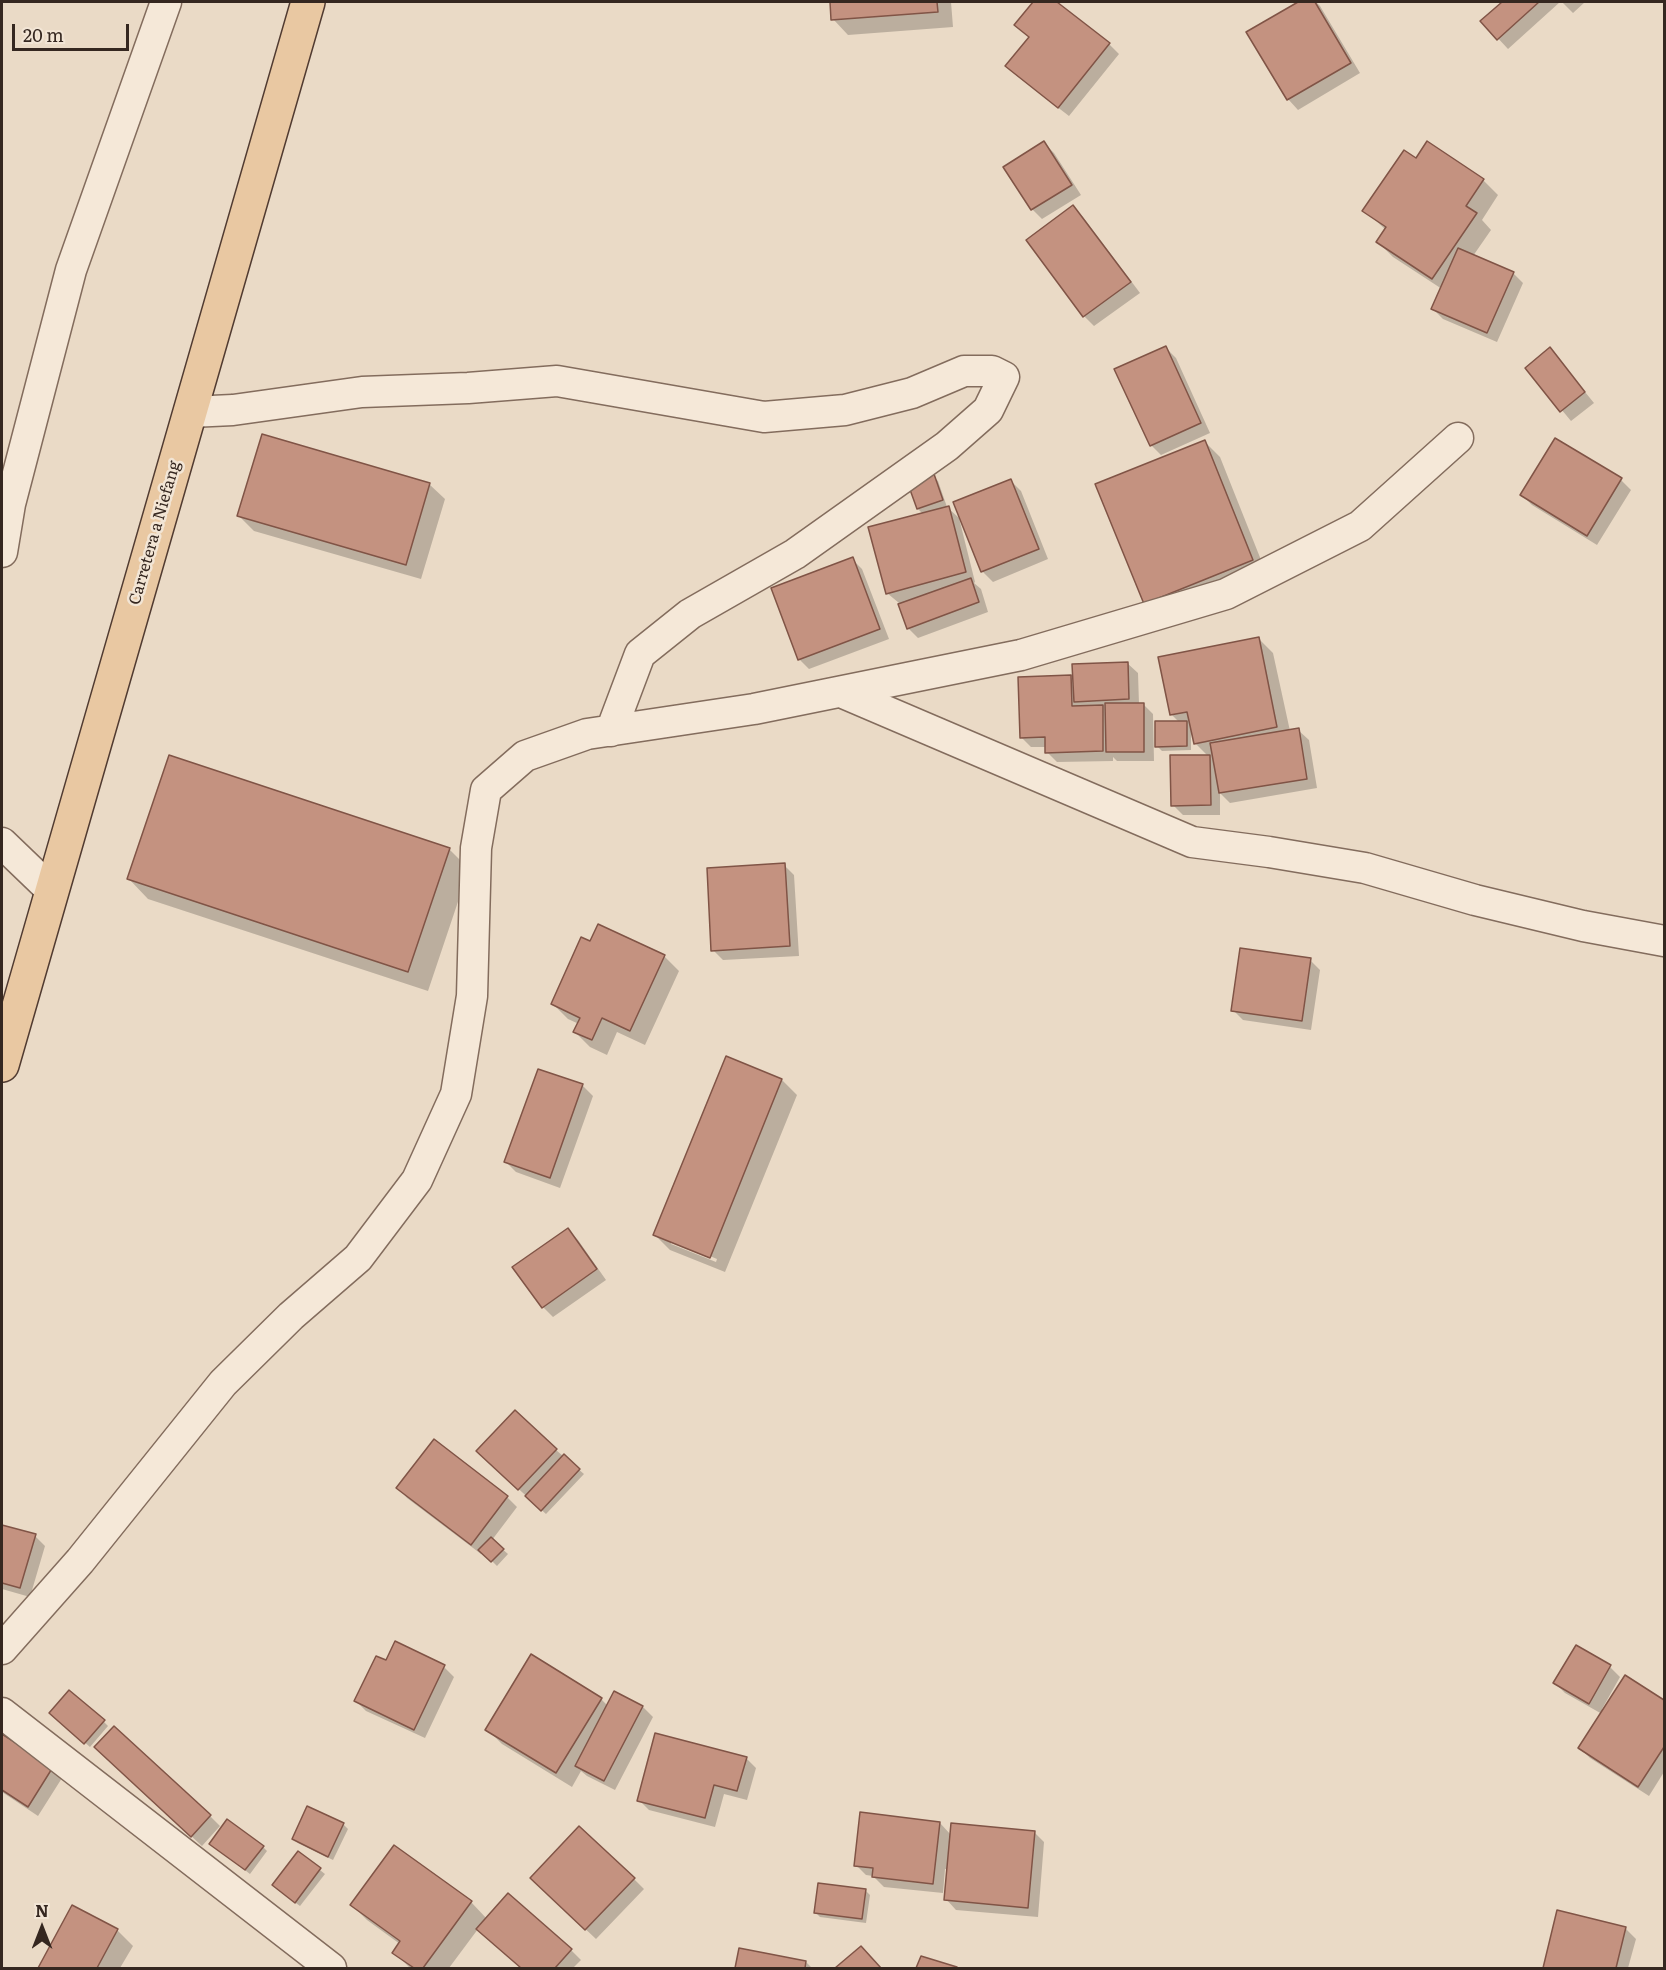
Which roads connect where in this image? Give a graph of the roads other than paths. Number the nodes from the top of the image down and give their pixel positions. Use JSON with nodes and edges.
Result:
{"nodes":[{"id":1,"x":166,"y":2,"type":"edge"},
{"id":2,"x":309,"y":2,"type":"edge"},
{"id":3,"x":190,"y":412,"type":"junction"},
{"id":4,"x":1458,"y":438,"type":"dead end"},
{"id":5,"x":2,"y":552,"type":"edge"},
{"id":6,"x":841,"y":692,"type":"junction"},
{"id":7,"x":611,"y":730,"type":"junction"},
{"id":8,"x":2,"y":843,"type":"edge"},
{"id":9,"x":52,"y":891,"type":"junction"},
{"id":10,"x":1665,"y":941,"type":"edge"},
{"id":11,"x":2,"y":1065,"type":"edge"},
{"id":12,"x":2,"y":1649,"type":"edge"},
{"id":13,"x":2,"y":1713,"type":"edge"},
{"id":14,"x":331,"y":1968,"type":"edge"}],
"edges":[{"from":1,"to":5,"type":"street"},
{"from":2,"to":3,"type":"main road","name":"Carretera a Niefang"},
{"from":3,"to":7,"type":"street"},
{"from":3,"to":9,"type":"main road","name":"Carretera a Niefang"},
{"from":4,"to":6,"type":"street"},
{"from":6,"to":7,"type":"street"},
{"from":6,"to":10,"type":"street"},
{"from":7,"to":12,"type":"street"},
{"from":8,"to":9,"type":"street"},
{"from":9,"to":11,"type":"main road","name":"Carretera a Niefang"},
{"from":13,"to":14,"type":"street"}]}
